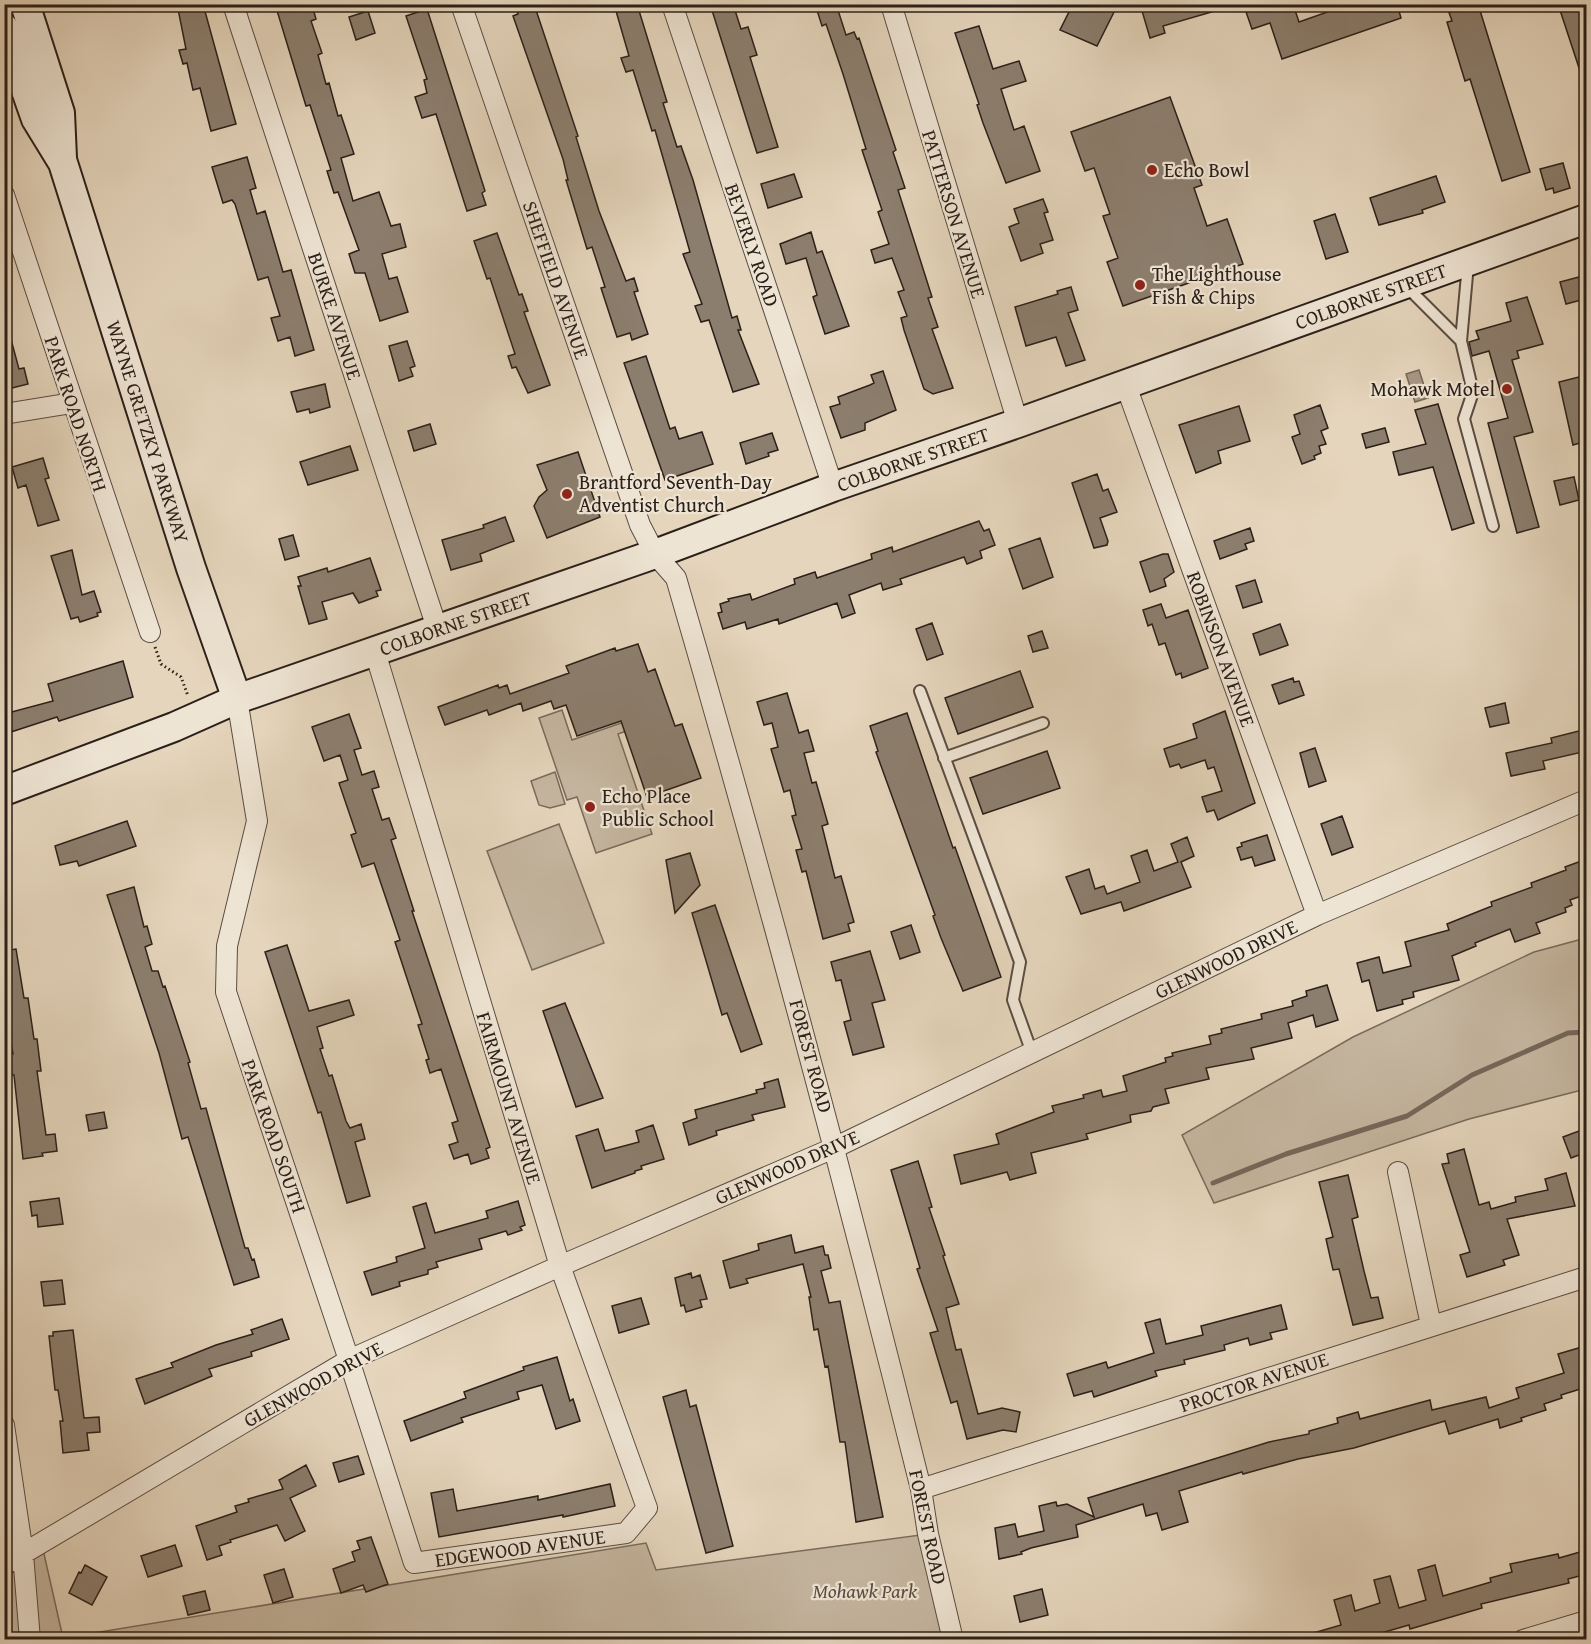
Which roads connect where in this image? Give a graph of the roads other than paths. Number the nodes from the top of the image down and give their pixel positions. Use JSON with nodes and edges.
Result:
{"nodes":[{"id":1,"x":25,"y":4,"type":"edge"},
{"id":2,"x":233,"y":4,"type":"edge"},
{"id":3,"x":462,"y":4,"type":"edge"},
{"id":4,"x":672,"y":4,"type":"edge"},
{"id":5,"x":891,"y":4,"type":"edge"},
{"id":6,"x":4,"y":28,"type":"edge"},
{"id":7,"x":63,"y":163,"type":"junction"},
{"id":8,"x":4,"y":195,"type":"edge"},
{"id":9,"x":1587,"y":219,"type":"edge"},
{"id":10,"x":1468,"y":261,"type":"junction"},
{"id":11,"x":1403,"y":284,"type":"junction"},
{"id":12,"x":1461,"y":341,"type":"junction"},
{"id":13,"x":1125,"y":383,"type":"junction"},
{"id":14,"x":72,"y":403,"type":"junction"},
{"id":15,"x":4,"y":414,"type":"edge"},
{"id":16,"x":1017,"y":423,"type":"junction"},
{"id":17,"x":833,"y":486,"type":"junction"},
{"id":18,"x":1493,"y":526,"type":"dead end"},
{"id":19,"x":655,"y":554,"type":"junction"},
{"id":20,"x":437,"y":628,"type":"junction"},
{"id":21,"x":150,"y":632,"type":"road end"},
{"id":22,"x":375,"y":652,"type":"junction"},
{"id":23,"x":920,"y":691,"type":"dead end"},
{"id":24,"x":237,"y":699,"type":"junction"},
{"id":25,"x":1043,"y":723,"type":"dead end"},
{"id":26,"x":944,"y":758,"type":"junction"},
{"id":27,"x":4,"y":790,"type":"edge"},
{"id":28,"x":1587,"y":800,"type":"edge"},
{"id":29,"x":1317,"y":915,"type":"junction"},
{"id":30,"x":1032,"y":1053,"type":"junction"},
{"id":31,"x":836,"y":1147,"type":"junction"},
{"id":32,"x":1398,"y":1172,"type":"dead end"},
{"id":33,"x":560,"y":1266,"type":"junction"},
{"id":34,"x":1587,"y":1277,"type":"edge"},
{"id":35,"x":1431,"y":1325,"type":"junction"},
{"id":36,"x":349,"y":1360,"type":"junction"},
{"id":37,"x":4,"y":1425,"type":"edge"},
{"id":38,"x":921,"y":1489,"type":"junction"},
{"id":39,"x":626,"y":1533,"type":"joint"},
{"id":40,"x":22,"y":1554,"type":"junction"},
{"id":41,"x":414,"y":1563,"type":"joint"},
{"id":42,"x":4,"y":1565,"type":"edge"},
{"id":43,"x":1587,"y":1621,"type":"edge"},
{"id":44,"x":30,"y":1640,"type":"edge"},
{"id":45,"x":953,"y":1640,"type":"edge"},
{"id":46,"x":1523,"y":1640,"type":"edge"}],
"edges":[{"from":1,"to":7,"type":"main road","name":"WAYNE GRETZKY PARKWAY"},
{"from":2,"to":20,"type":"street","name":"BURKE AVENUE"},
{"from":3,"to":19,"type":"street","name":"SHEFFIELD AVENUE"},
{"from":4,"to":17,"type":"street","name":"BEVERLY ROAD"},
{"from":5,"to":16,"type":"street","name":"PATTERSON AVENUE"},
{"from":6,"to":7,"type":"main road","name":"WAYNE GRETZKY PARKWAY"},
{"from":7,"to":24,"type":"main road","name":"WAYNE GRETZKY PARKWAY"},
{"from":8,"to":14,"type":"street","name":"PARK ROAD NORTH"},
{"from":9,"to":10,"type":"main road","name":"COLBORNE STREET"},
{"from":10,"to":11,"type":"main road","name":"COLBORNE STREET"},
{"from":10,"to":12,"type":"lane"},
{"from":11,"to":12,"type":"lane"},
{"from":11,"to":13,"type":"main road","name":"COLBORNE STREET"},
{"from":12,"to":18,"type":"lane"},
{"from":13,"to":16,"type":"main road","name":"COLBORNE STREET"},
{"from":13,"to":29,"type":"street","name":"ROBINSON AVENUE"},
{"from":14,"to":15,"type":"street"},
{"from":14,"to":21,"type":"street","name":"PARK ROAD NORTH"},
{"from":16,"to":17,"type":"main road","name":"COLBORNE STREET"},
{"from":17,"to":19,"type":"main road","name":"COLBORNE STREET"},
{"from":19,"to":20,"type":"main road","name":"COLBORNE STREET"},
{"from":19,"to":31,"type":"street","name":"FOREST ROAD"},
{"from":20,"to":22,"type":"main road","name":"COLBORNE STREET"},
{"from":22,"to":24,"type":"main road","name":"COLBORNE STREET"},
{"from":22,"to":33,"type":"street","name":"FAIRMOUNT AVENUE"},
{"from":23,"to":26,"type":"lane"},
{"from":24,"to":27,"type":"main road","name":"COLBORNE STREET"},
{"from":24,"to":36,"type":"street","name":"PARK ROAD SOUTH"},
{"from":25,"to":26,"type":"lane"},
{"from":26,"to":30,"type":"lane"},
{"from":28,"to":29,"type":"street","name":"GLENWOOD DRIVE"},
{"from":29,"to":30,"type":"street","name":"GLENWOOD DRIVE"},
{"from":30,"to":31,"type":"street","name":"GLENWOOD DRIVE"},
{"from":31,"to":33,"type":"street","name":"GLENWOOD DRIVE"},
{"from":31,"to":38,"type":"street","name":"FOREST ROAD"},
{"from":32,"to":35,"type":"street"},
{"from":33,"to":36,"type":"street","name":"GLENWOOD DRIVE"},
{"from":33,"to":39,"type":"street","name":"FAIRMOUNT AVENUE"},
{"from":34,"to":35,"type":"street","name":"PROCTOR AVENUE"},
{"from":35,"to":38,"type":"street","name":"PROCTOR AVENUE"},
{"from":36,"to":40,"type":"street","name":"GLENWOOD DRIVE"},
{"from":36,"to":41,"type":"street","name":"PARK ROAD SOUTH"},
{"from":37,"to":40,"type":"street"},
{"from":38,"to":45,"type":"street","name":"FOREST ROAD"},
{"from":39,"to":41,"type":"street","name":"EDGEWOOD AVENUE"},
{"from":40,"to":42,"type":"street","name":"GLENWOOD DRIVE"},
{"from":40,"to":44,"type":"street"},
{"from":43,"to":46,"type":"street"}]}
